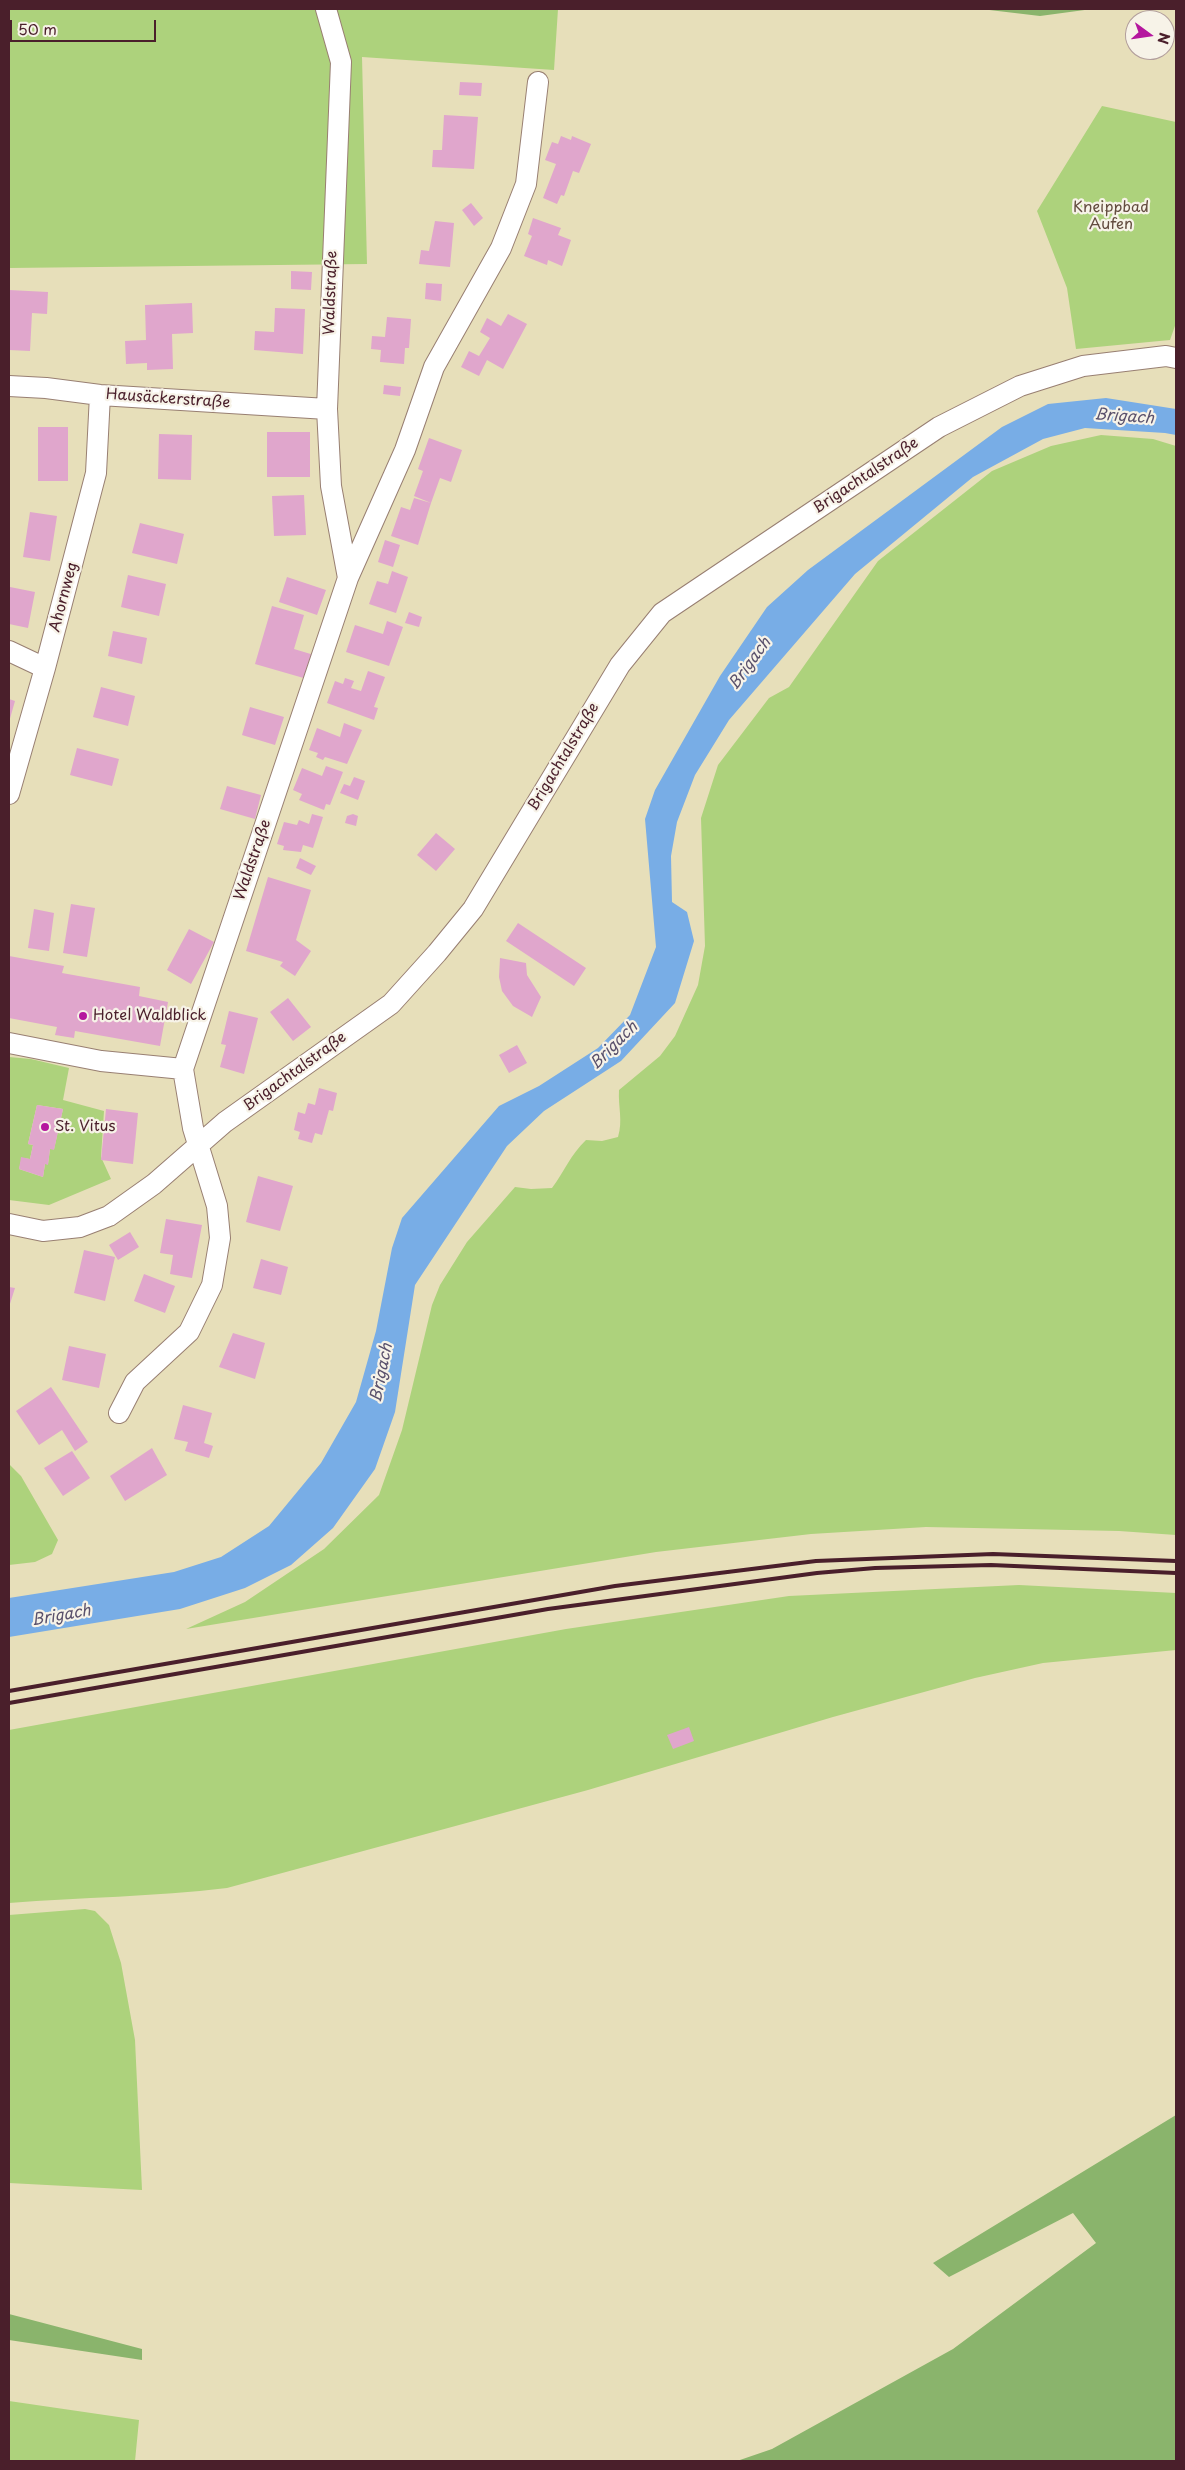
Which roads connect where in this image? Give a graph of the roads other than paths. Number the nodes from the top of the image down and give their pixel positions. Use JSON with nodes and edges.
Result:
{"nodes":[{"id":1,"x":326,"y":9,"type":"edge"},
{"id":2,"x":538,"y":82,"type":"dead end"},
{"id":3,"x":1176,"y":358,"type":"edge"},
{"id":4,"x":9,"y":386,"type":"edge"},
{"id":5,"x":100,"y":395,"type":"junction"},
{"id":6,"x":327,"y":409,"type":"junction"},
{"id":7,"x":348,"y":578,"type":"junction"},
{"id":8,"x":9,"y":652,"type":"edge"},
{"id":9,"x":45,"y":668,"type":"junction"},
{"id":10,"x":9,"y":794,"type":"edge"},
{"id":11,"x":9,"y":1043,"type":"edge"},
{"id":12,"x":184,"y":1069,"type":"junction"},
{"id":13,"x":198,"y":1144,"type":"junction"},
{"id":14,"x":9,"y":1224,"type":"edge"},
{"id":15,"x":119,"y":1413,"type":"dead end"}],
"edges":[{"from":1,"to":6,"type":"street","name":"Waldstraße"},
{"from":2,"to":7,"type":"street","name":"Waldstraße"},
{"from":3,"to":13,"type":"street","name":"Brigachtalstraße"},
{"from":4,"to":5,"type":"street","name":"Hausäckerstraße"},
{"from":5,"to":6,"type":"street","name":"Hausäckerstraße"},
{"from":5,"to":9,"type":"street","name":"Ahornweg"},
{"from":6,"to":7,"type":"street","name":"Waldstraße"},
{"from":7,"to":12,"type":"street","name":"Waldstraße"},
{"from":8,"to":9,"type":"street"},
{"from":9,"to":10,"type":"street","name":"Ahornweg"},
{"from":11,"to":12,"type":"street"},
{"from":12,"to":13,"type":"street","name":"Waldstraße"},
{"from":13,"to":14,"type":"street","name":"Brigachtalstraße"},
{"from":13,"to":15,"type":"street","name":"Waldstraße"}]}
